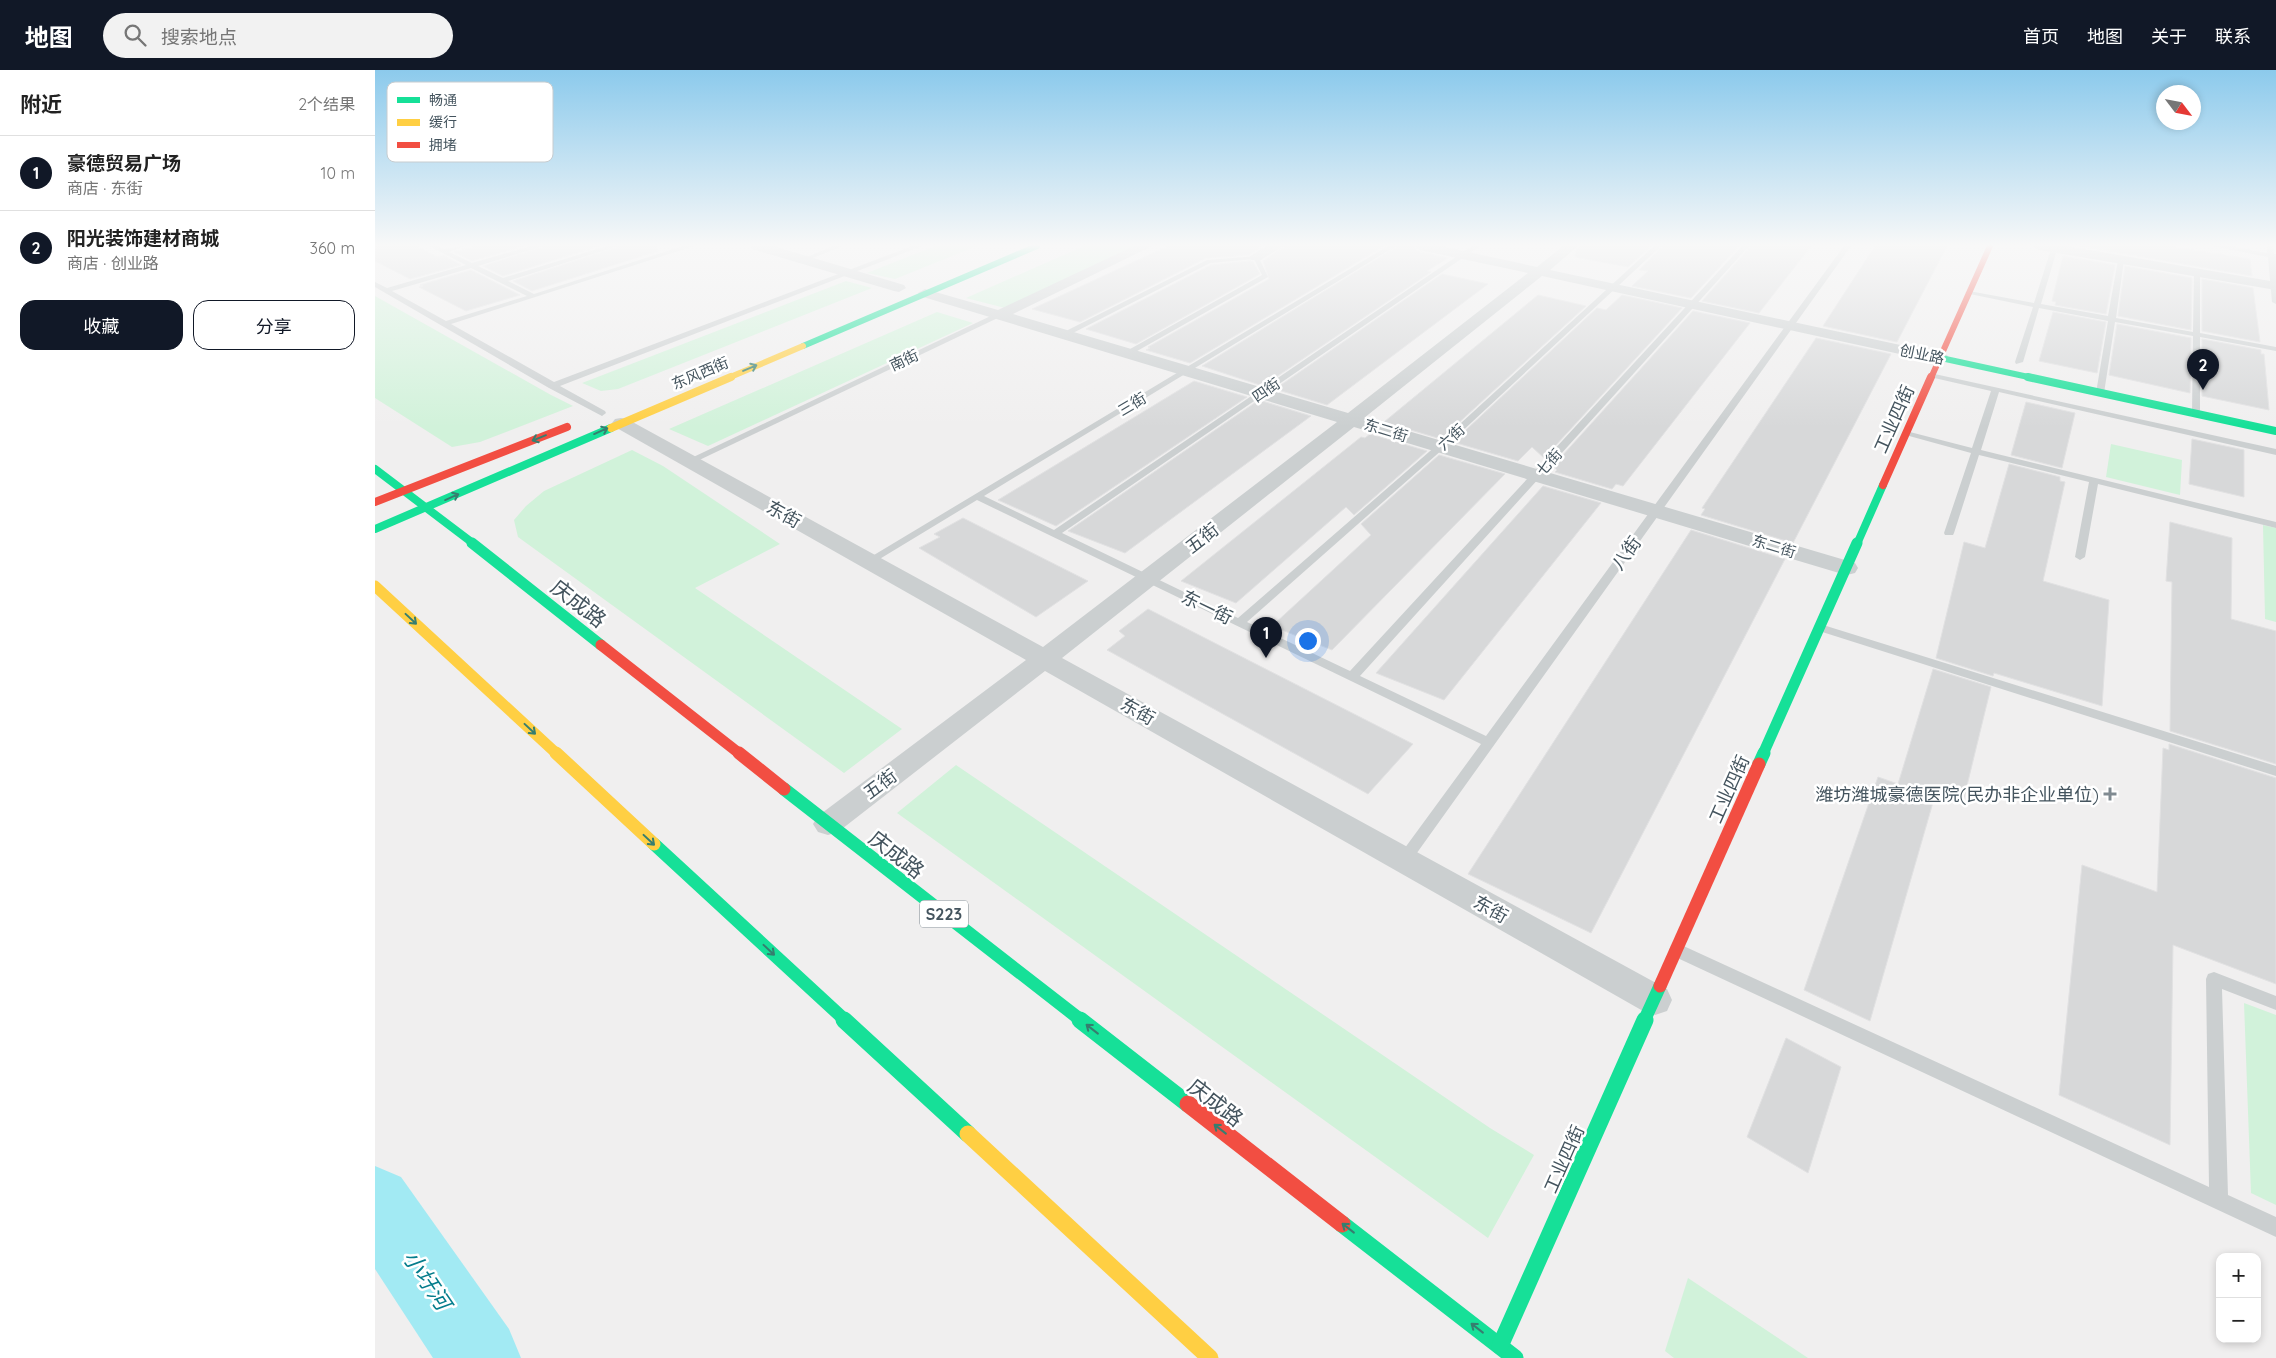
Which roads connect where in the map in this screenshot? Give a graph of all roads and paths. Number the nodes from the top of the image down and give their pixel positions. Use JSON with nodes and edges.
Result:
{"nodes":[{"id":1,"x":414,"y":306,"type":"edge"},
{"id":2,"x":501,"y":306,"type":"edge"},
{"id":3,"x":764,"y":306,"type":"edge"},
{"id":4,"x":891,"y":306,"type":"edge"},
{"id":5,"x":970,"y":306,"type":"edge"},
{"id":6,"x":1019,"y":306,"type":"edge"},
{"id":7,"x":1119,"y":306,"type":"edge"},
{"id":8,"x":1212,"y":306,"type":"edge"},
{"id":9,"x":1294,"y":306,"type":"edge"},
{"id":10,"x":1390,"y":306,"type":"edge"},
{"id":11,"x":1496,"y":306,"type":"edge"},
{"id":12,"x":1593,"y":306,"type":"edge"},
{"id":13,"x":1691,"y":306,"type":"edge"},
{"id":14,"x":1697,"y":306,"type":"edge"},
{"id":15,"x":1805,"y":306,"type":"edge"},
{"id":16,"x":1963,"y":306,"type":"edge"},
{"id":17,"x":2037,"y":306,"type":"edge"},
{"id":18,"x":2043,"y":306,"type":"edge"},
{"id":19,"x":2114,"y":306,"type":"edge"},
{"id":20,"x":2197,"y":306,"type":"edge"},
{"id":21,"x":1000,"y":315,"type":"junction"},
{"id":22,"x":2112,"y":319,"type":"junction"},
{"id":23,"x":445,"y":324,"type":"junction"},
{"id":24,"x":1791,"y":326,"type":"junction"},
{"id":25,"x":1064,"y":334,"type":"junction"},
{"id":26,"x":2197,"y":335,"type":"junction"},
{"id":27,"x":2276,"y":349,"type":"edge"},
{"id":28,"x":1127,"y":354,"type":"junction"},
{"id":29,"x":1941,"y":358,"type":"junction"},
{"id":30,"x":2019,"y":362,"type":"dead end"},
{"id":31,"x":1187,"y":371,"type":"junction"},
{"id":32,"x":1933,"y":375,"type":"junction"},
{"id":33,"x":552,"y":386,"type":"junction"},
{"id":34,"x":1996,"y":389,"type":"junction"},
{"id":35,"x":1261,"y":393,"type":"junction"},
{"id":36,"x":2100,"y":393,"type":"junction"},
{"id":37,"x":2196,"y":414,"type":"junction"},
{"id":38,"x":611,"y":415,"type":"junction"},
{"id":39,"x":1351,"y":420,"type":"junction"},
{"id":40,"x":2276,"y":431,"type":"edge"},
{"id":41,"x":1906,"y":434,"type":"junction"},
{"id":42,"x":1440,"y":447,"type":"junction"},
{"id":43,"x":1976,"y":452,"type":"junction"},
{"id":44,"x":2276,"y":452,"type":"edge"},
{"id":45,"x":690,"y":461,"type":"junction"},
{"id":46,"x":375,"y":469,"type":"edge"},
{"id":47,"x":1536,"y":475,"type":"junction"},
{"id":48,"x":2094,"y":480,"type":"junction"},
{"id":49,"x":405,"y":491,"type":"junction"},
{"id":50,"x":978,"y":497,"type":"junction"},
{"id":51,"x":375,"y":502,"type":"edge"},
{"id":52,"x":428,"y":508,"type":"junction"},
{"id":53,"x":1657,"y":511,"type":"junction"},
{"id":54,"x":2276,"y":525,"type":"edge"},
{"id":55,"x":375,"y":529,"type":"edge"},
{"id":56,"x":1949,"y":533,"type":"dead end"},
{"id":57,"x":1054,"y":534,"type":"junction"},
{"id":58,"x":2080,"y":557,"type":"dead end"},
{"id":59,"x":869,"y":561,"type":"junction"},
{"id":60,"x":1847,"y":568,"type":"junction"},
{"id":61,"x":1149,"y":579,"type":"junction"},
{"id":62,"x":375,"y":586,"type":"edge"},
{"id":63,"x":1239,"y":623,"type":"junction"},
{"id":64,"x":1820,"y":628,"type":"junction"},
{"id":65,"x":1045,"y":659,"type":"junction"},
{"id":66,"x":1352,"y":677,"type":"junction"},
{"id":67,"x":1489,"y":743,"type":"junction"},
{"id":68,"x":2276,"y":771,"type":"edge"},
{"id":69,"x":828,"y":824,"type":"junction"},
{"id":70,"x":1404,"y":860,"type":"junction"},
{"id":71,"x":1677,"y":950,"type":"junction"},
{"id":72,"x":1655,"y":1000,"type":"junction"},
{"id":73,"x":2276,"y":1003,"type":"edge"},
{"id":74,"x":2219,"y":1201,"type":"junction"},
{"id":75,"x":2276,"y":1227,"type":"edge"},
{"id":76,"x":1500,"y":1346,"type":"junction"},
{"id":77,"x":1210,"y":1358,"type":"edge"},
{"id":78,"x":1515,"y":1358,"type":"edge"}],
"edges":[{"from":1,"to":23,"type":"lane"},
{"from":2,"to":23,"type":"lane"},
{"from":3,"to":33,"type":"lane"},
{"from":38,"to":4,"type":"main road","name":"东风西街","one_way":true},
{"from":5,"to":21,"type":"street","name":"东二街"},
{"from":6,"to":21,"type":"street","name":"南街"},
{"from":7,"to":25,"type":"lane"},
{"from":8,"to":28,"type":"lane"},
{"from":9,"to":31,"type":"lane","name":"三街"},
{"from":10,"to":35,"type":"lane","name":"四街"},
{"from":11,"to":39,"type":"street","name":"五街"},
{"from":12,"to":42,"type":"lane","name":"六街"},
{"from":13,"to":47,"type":"lane","name":"七街"},
{"from":14,"to":24,"type":"street","name":"创业路"},
{"from":15,"to":24,"type":"lane","name":"八街"},
{"from":16,"to":29,"type":"main road","name":"工业四街"},
{"from":17,"to":30,"type":"lane"},
{"from":18,"to":22,"type":"lane"},
{"from":19,"to":22,"type":"lane"},
{"from":20,"to":26,"type":"lane"},
{"from":21,"to":25,"type":"street","name":"东二街"},
{"from":21,"to":45,"type":"lane","name":"南街"},
{"from":22,"to":26,"type":"lane"},
{"from":22,"to":36,"type":"lane"},
{"from":23,"to":33,"type":"lane"},
{"from":24,"to":29,"type":"street","name":"创业路"},
{"from":24,"to":53,"type":"lane","name":"八街"},
{"from":25,"to":28,"type":"street","name":"东二街"},
{"from":26,"to":27,"type":"lane"},
{"from":26,"to":37,"type":"lane"},
{"from":28,"to":31,"type":"street","name":"东二街"},
{"from":29,"to":32,"type":"main road","name":"工业四街"},
{"from":29,"to":36,"type":"main road","name":"创业路"},
{"from":31,"to":35,"type":"street","name":"东二街"},
{"from":31,"to":50,"type":"lane","name":"三街"},
{"from":32,"to":34,"type":"lane"},
{"from":32,"to":41,"type":"main road","name":"工业四街"},
{"from":33,"to":38,"type":"lane"},
{"from":34,"to":43,"type":"lane"},
{"from":34,"to":44,"type":"lane"},
{"from":35,"to":39,"type":"street","name":"东二街"},
{"from":35,"to":57,"type":"lane","name":"四街"},
{"from":36,"to":37,"type":"main road","name":"创业路"},
{"from":37,"to":40,"type":"main road","name":"创业路"},
{"from":38,"to":45,"type":"street","name":"东街"},
{"from":38,"to":49,"type":"main road","name":"东风西街","one_way":true},
{"from":52,"to":38,"type":"main road","name":"东风西街","one_way":true},
{"from":39,"to":42,"type":"street","name":"东二街"},
{"from":39,"to":61,"type":"street","name":"五街"},
{"from":41,"to":43,"type":"lane"},
{"from":41,"to":60,"type":"main road","name":"工业四街"},
{"from":42,"to":47,"type":"street","name":"东二街"},
{"from":42,"to":63,"type":"lane","name":"六街"},
{"from":43,"to":48,"type":"lane"},
{"from":43,"to":56,"type":"lane"},
{"from":45,"to":59,"type":"street","name":"东街"},
{"from":46,"to":49,"type":"main road","name":"庆成路","number":"S223"},
{"from":47,"to":53,"type":"street","name":"东二街"},
{"from":47,"to":66,"type":"lane","name":"七街"},
{"from":48,"to":54,"type":"lane"},
{"from":48,"to":58,"type":"lane"},
{"from":49,"to":51,"type":"main road","name":"东风西街"},
{"from":49,"to":52,"type":"main road","name":"庆成路","number":"S223"},
{"from":50,"to":57,"type":"lane","name":"东一街"},
{"from":50,"to":59,"type":"lane","name":"三街"},
{"from":52,"to":55,"type":"main road","name":"东风西街"},
{"from":52,"to":69,"type":"main road","name":"庆成路","number":"S223"},
{"from":53,"to":60,"type":"street","name":"东二街"},
{"from":53,"to":67,"type":"lane","name":"八街"},
{"from":57,"to":61,"type":"lane","name":"东一街"},
{"from":59,"to":65,"type":"street","name":"东街"},
{"from":60,"to":64,"type":"main road","name":"工业四街"},
{"from":61,"to":63,"type":"lane","name":"东一街"},
{"from":61,"to":65,"type":"street","name":"五街"},
{"from":62,"to":77,"type":"main road","one_way":true},
{"from":63,"to":66,"type":"lane","name":"东一街"},
{"from":64,"to":68,"type":"lane"},
{"from":64,"to":71,"type":"main road","name":"工业四街"},
{"from":65,"to":69,"type":"street","name":"五街"},
{"from":65,"to":70,"type":"street","name":"东街"},
{"from":66,"to":67,"type":"lane","name":"东一街"},
{"from":67,"to":70,"type":"lane","name":"八街"},
{"from":76,"to":69,"type":"main road","name":"庆成路","number":"S223","one_way":true},
{"from":70,"to":72,"type":"street","name":"东街"},
{"from":71,"to":72,"type":"main road","name":"工业四街"},
{"from":71,"to":74,"type":"lane"},
{"from":72,"to":76,"type":"main road","name":"工业四街"},
{"from":73,"to":74,"type":"lane"},
{"from":74,"to":75,"type":"lane"},
{"from":76,"to":78,"type":"main road","name":"庆成路","number":"S223"}]}
